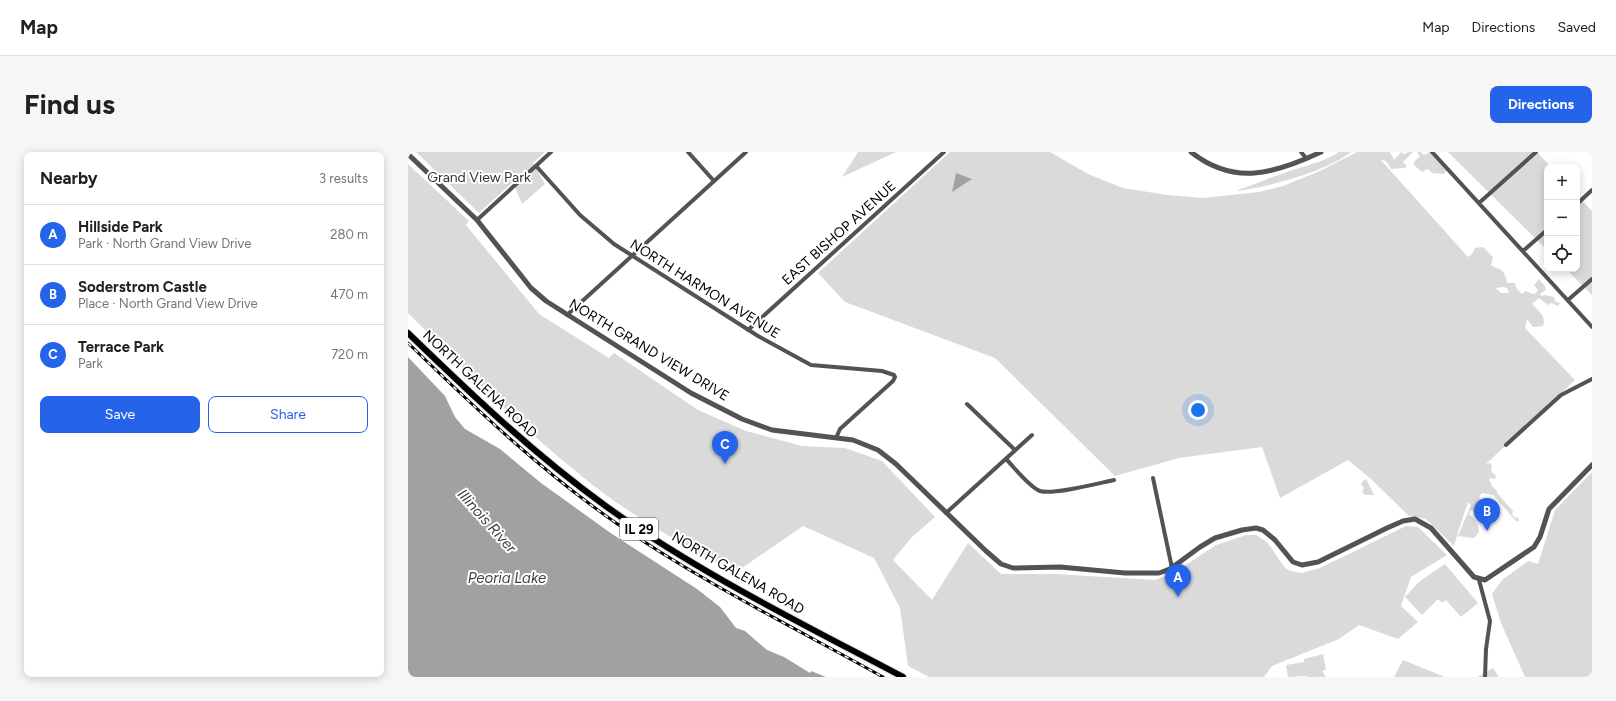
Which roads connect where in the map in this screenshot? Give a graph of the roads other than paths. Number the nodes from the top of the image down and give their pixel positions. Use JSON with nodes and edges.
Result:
{"nodes":[{"id":1,"x":551,"y":152,"type":"edge"},
{"id":2,"x":688,"y":152,"type":"edge"},
{"id":3,"x":746,"y":152,"type":"edge"},
{"id":4,"x":944,"y":152,"type":"edge"},
{"id":5,"x":1191,"y":152,"type":"edge"},
{"id":6,"x":1301,"y":152,"type":"edge"},
{"id":7,"x":1320,"y":152,"type":"edge"},
{"id":8,"x":1536,"y":152,"type":"edge"},
{"id":9,"x":1434,"y":153,"type":"edge"},
{"id":10,"x":408,"y":154,"type":"edge"},
{"id":11,"x":1306,"y":158,"type":"junction"},
{"id":12,"x":537,"y":167,"type":"junction"},
{"id":13,"x":714,"y":181,"type":"junction"},
{"id":14,"x":1592,"y":190,"type":"edge"},
{"id":15,"x":1580,"y":201,"type":"edge"},
{"id":16,"x":1479,"y":203,"type":"junction"},
{"id":17,"x":477,"y":220,"type":"junction"},
{"id":18,"x":1544,"y":233,"type":"edge"},
{"id":19,"x":1523,"y":251,"type":"junction"},
{"id":20,"x":632,"y":256,"type":"junction"},
{"id":21,"x":1592,"y":279,"type":"edge"},
{"id":22,"x":1568,"y":300,"type":"junction"},
{"id":23,"x":568,"y":315,"type":"junction"},
{"id":24,"x":1592,"y":327,"type":"edge"},
{"id":25,"x":748,"y":330,"type":"junction"},
{"id":26,"x":408,"y":333,"type":"edge"},
{"id":27,"x":1592,"y":379,"type":"edge"},
{"id":28,"x":967,"y":404,"type":"dead end"},
{"id":29,"x":1032,"y":435,"type":"dead end"},
{"id":30,"x":836,"y":438,"type":"junction"},
{"id":31,"x":1506,"y":445,"type":"dead end"},
{"id":32,"x":1015,"y":450,"type":"junction"},
{"id":33,"x":1006,"y":459,"type":"junction"},
{"id":34,"x":1592,"y":464,"type":"edge"},
{"id":35,"x":1153,"y":478,"type":"dead end"},
{"id":36,"x":1114,"y":480,"type":"dead end"},
{"id":37,"x":946,"y":513,"type":"junction"},
{"id":38,"x":1172,"y":568,"type":"junction"},
{"id":39,"x":1479,"y":580,"type":"junction"},
{"id":40,"x":903,"y":677,"type":"edge"},
{"id":41,"x":1485,"y":677,"type":"edge"}],
"edges":[{"from":1,"to":12,"type":"street"},
{"from":2,"to":13,"type":"street"},
{"from":3,"to":13,"type":"street"},
{"from":4,"to":25,"type":"street","name":"EAST BISHOP AVENUE"},
{"from":5,"to":11,"type":"street"},
{"from":6,"to":11,"type":"street"},
{"from":7,"to":11,"type":"street"},
{"from":8,"to":16,"type":"street"},
{"from":9,"to":16,"type":"street"},
{"from":10,"to":17,"type":"street","name":"NORTH GRAND VIEW DRIVE"},
{"from":12,"to":17,"type":"street"},
{"from":12,"to":20,"type":"street","name":"NORTH HARMON AVENUE"},
{"from":13,"to":20,"type":"street"},
{"from":14,"to":15,"type":"street"},
{"from":16,"to":19,"type":"street"},
{"from":17,"to":23,"type":"street","name":"NORTH GRAND VIEW DRIVE"},
{"from":18,"to":19,"type":"street"},
{"from":19,"to":22,"type":"street"},
{"from":20,"to":23,"type":"street"},
{"from":20,"to":25,"type":"street","name":"NORTH HARMON AVENUE"},
{"from":21,"to":22,"type":"street"},
{"from":22,"to":24,"type":"street"},
{"from":23,"to":30,"type":"street","name":"NORTH GRAND VIEW DRIVE"},
{"from":25,"to":30,"type":"street","name":"NORTH HARMON AVENUE"},
{"from":26,"to":40,"type":"main road","name":"NORTH GALENA ROAD","number":"IL 29"},
{"from":27,"to":31,"type":"street"},
{"from":28,"to":32,"type":"street"},
{"from":29,"to":32,"type":"street"},
{"from":30,"to":37,"type":"street","name":"NORTH GRAND VIEW DRIVE"},
{"from":32,"to":33,"type":"street"},
{"from":33,"to":36,"type":"street"},
{"from":33,"to":37,"type":"street"},
{"from":34,"to":39,"type":"street"},
{"from":35,"to":38,"type":"street"},
{"from":37,"to":38,"type":"street","name":"NORTH GRAND VIEW DRIVE"},
{"from":38,"to":39,"type":"street","name":"NORTH GRAND VIEW DRIVE"},
{"from":39,"to":41,"type":"street"}]}
